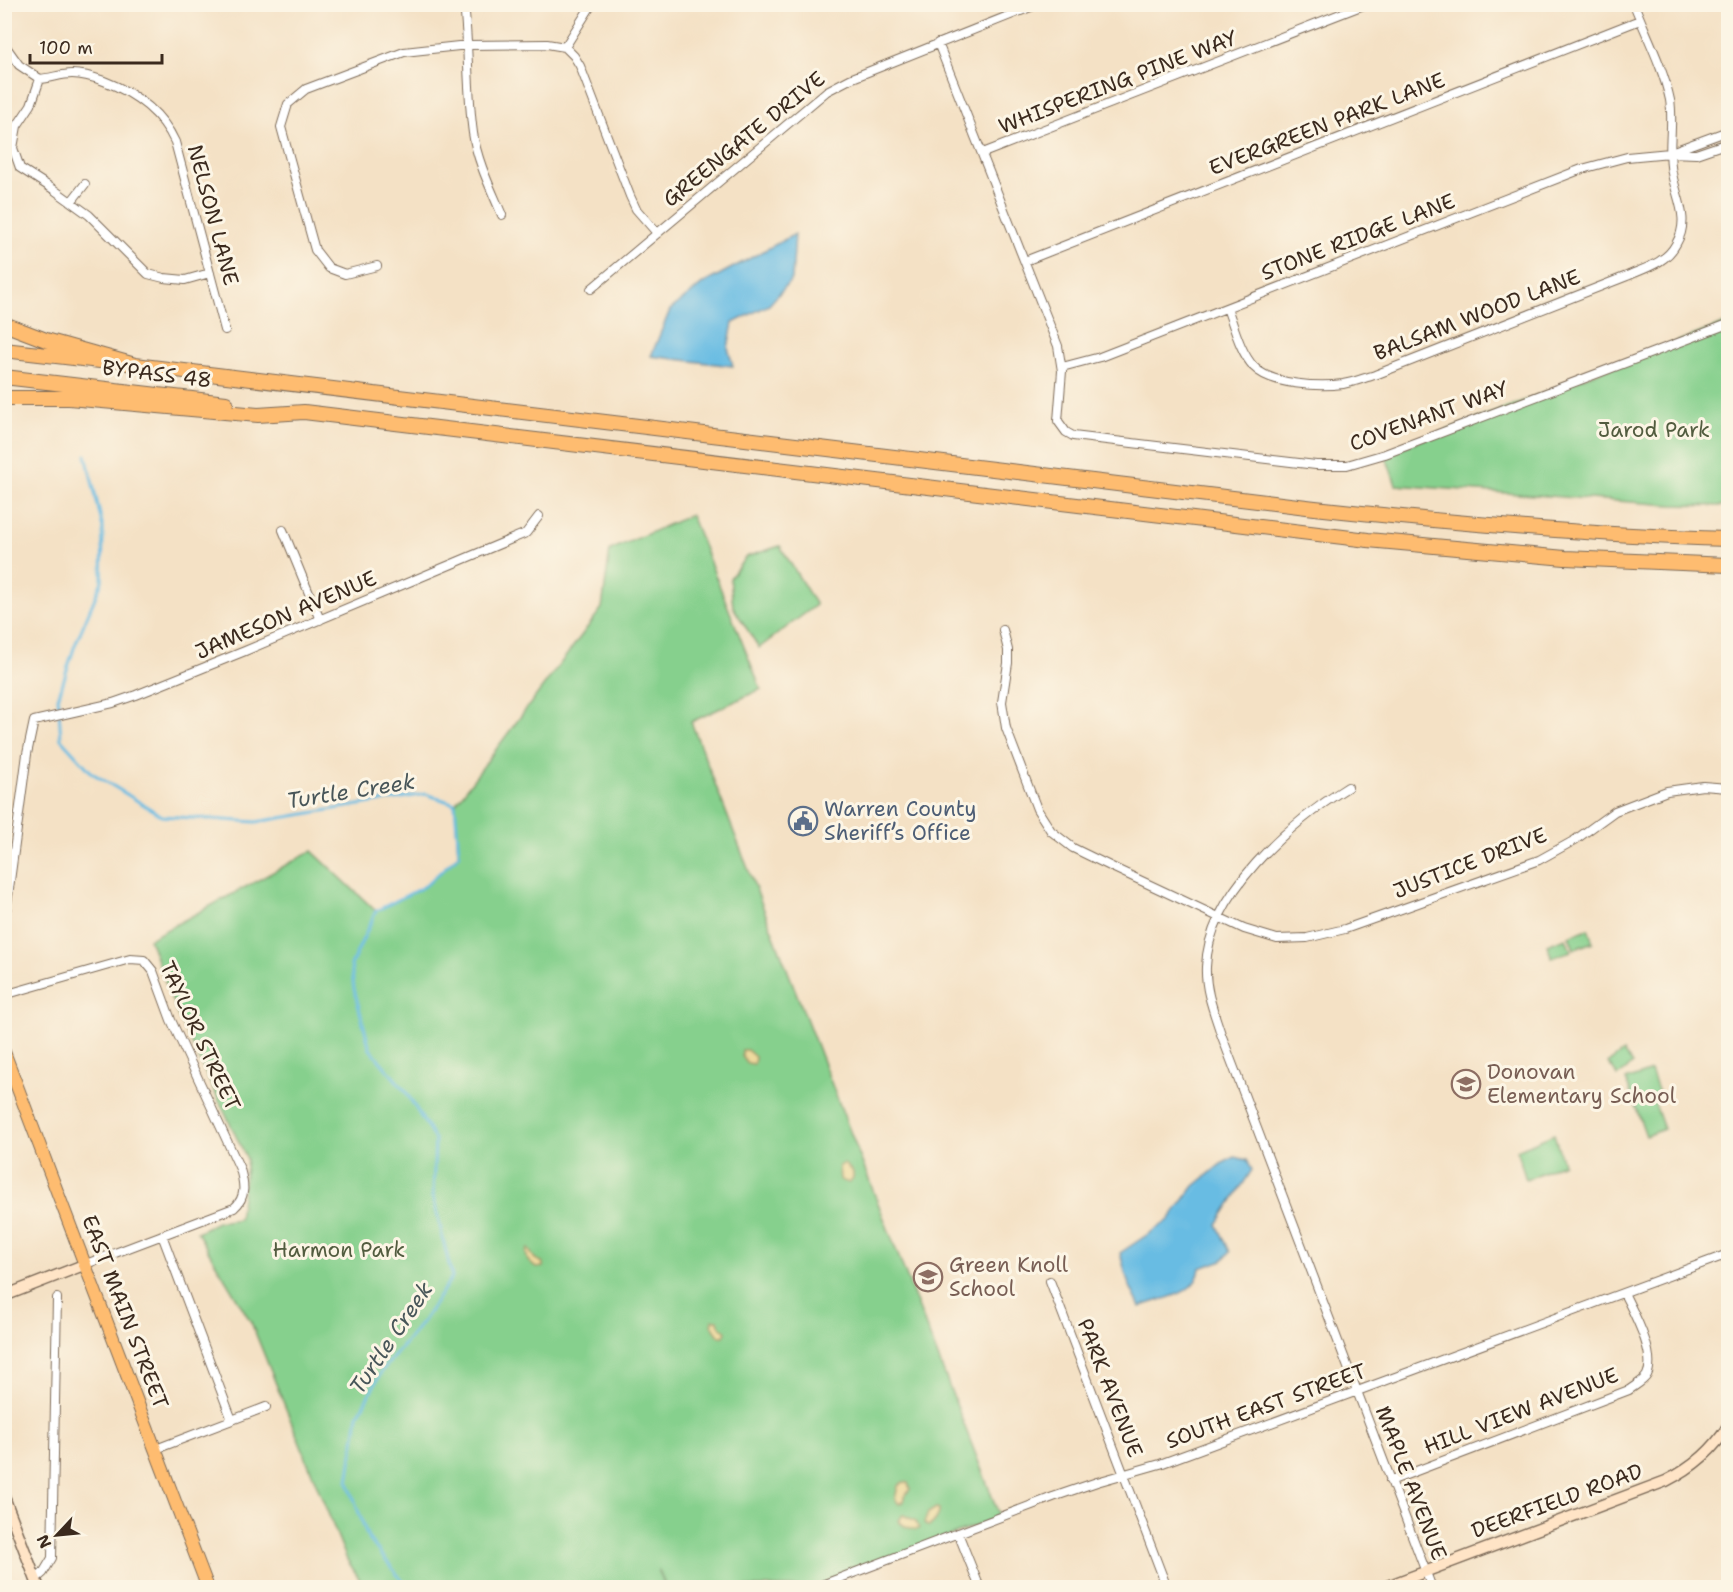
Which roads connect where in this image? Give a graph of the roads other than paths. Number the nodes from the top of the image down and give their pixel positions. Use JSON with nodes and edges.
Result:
{"nodes":[{"id":1,"x":464,"y":4,"type":"edge"},
{"id":2,"x":592,"y":4,"type":"edge"},
{"id":3,"x":1038,"y":4,"type":"edge"},
{"id":4,"x":1366,"y":4,"type":"edge"},
{"id":5,"x":1634,"y":4,"type":"edge"},
{"id":6,"x":1641,"y":21,"type":"junction"},
{"id":7,"x":938,"y":43,"type":"junction"},
{"id":8,"x":4,"y":44,"type":"edge"},
{"id":9,"x":468,"y":45,"type":"junction"},
{"id":10,"x":565,"y":47,"type":"junction"},
{"id":11,"x":40,"y":79,"type":"junction"},
{"id":12,"x":1728,"y":131,"type":"edge"},
{"id":13,"x":1728,"y":143,"type":"edge"},
{"id":14,"x":983,"y":153,"type":"junction"},
{"id":15,"x":1670,"y":153,"type":"junction"},
{"id":16,"x":86,"y":184,"type":"dead end"},
{"id":17,"x":72,"y":202,"type":"junction"},
{"id":18,"x":502,"y":215,"type":"dead end"},
{"id":19,"x":657,"y":233,"type":"junction"},
{"id":20,"x":1025,"y":261,"type":"junction"},
{"id":21,"x":377,"y":266,"type":"dead end"},
{"id":22,"x":210,"y":273,"type":"junction"},
{"id":23,"x":591,"y":289,"type":"dead end"},
{"id":24,"x":1227,"y":308,"type":"junction"},
{"id":25,"x":4,"y":324,"type":"edge"},
{"id":26,"x":1728,"y":324,"type":"edge"},
{"id":27,"x":225,"y":330,"type":"dead end"},
{"id":28,"x":4,"y":350,"type":"edge"},
{"id":29,"x":135,"y":364,"type":"junction"},
{"id":30,"x":1062,"y":367,"type":"junction"},
{"id":31,"x":4,"y":377,"type":"edge"},
{"id":32,"x":4,"y":398,"type":"edge"},
{"id":33,"x":304,"y":412,"type":"junction"},
{"id":34,"x":539,"y":516,"type":"dead end"},
{"id":35,"x":283,"y":530,"type":"dead end"},
{"id":36,"x":1728,"y":539,"type":"edge"},
{"id":37,"x":1728,"y":565,"type":"edge"},
{"id":38,"x":320,"y":620,"type":"junction"},
{"id":39,"x":1003,"y":630,"type":"dead end"},
{"id":40,"x":1348,"y":788,"type":"dead end"},
{"id":41,"x":1728,"y":788,"type":"edge"},
{"id":42,"x":1218,"y":917,"type":"junction"},
{"id":43,"x":4,"y":926,"type":"edge"},
{"id":44,"x":4,"y":981,"type":"edge"},
{"id":45,"x":6,"y":994,"type":"edge"},
{"id":46,"x":4,"y":1052,"type":"edge"},
{"id":47,"x":162,"y":1234,"type":"junction"},
{"id":48,"x":1728,"y":1254,"type":"edge"},
{"id":49,"x":86,"y":1264,"type":"junction"},
{"id":50,"x":1050,"y":1281,"type":"dead end"},
{"id":51,"x":1624,"y":1293,"type":"junction"},
{"id":52,"x":4,"y":1296,"type":"edge"},
{"id":53,"x":57,"y":1298,"type":"dead end"},
{"id":54,"x":1358,"y":1392,"type":"junction"},
{"id":55,"x":266,"y":1407,"type":"dead end"},
{"id":56,"x":232,"y":1420,"type":"junction"},
{"id":57,"x":1728,"y":1426,"type":"edge"},
{"id":58,"x":156,"y":1449,"type":"junction"},
{"id":59,"x":1124,"y":1474,"type":"junction"},
{"id":60,"x":1390,"y":1481,"type":"junction"},
{"id":61,"x":4,"y":1497,"type":"edge"},
{"id":62,"x":958,"y":1533,"type":"junction"},
{"id":63,"x":1425,"y":1571,"type":"junction"},
{"id":64,"x":38,"y":1583,"type":"edge"},
{"id":65,"x":208,"y":1587,"type":"edge"},
{"id":66,"x":816,"y":1587,"type":"edge"},
{"id":67,"x":980,"y":1587,"type":"edge"},
{"id":68,"x":1167,"y":1587,"type":"edge"},
{"id":69,"x":1382,"y":1587,"type":"edge"},
{"id":70,"x":1432,"y":1587,"type":"edge"}],
"edges":[{"from":1,"to":9,"type":"street"},
{"from":2,"to":10,"type":"street"},
{"from":3,"to":7,"type":"street","name":"GREENGATE DRIVE"},
{"from":4,"to":14,"type":"street","name":"WHISPERING PINE WAY"},
{"from":5,"to":6,"type":"street"},
{"from":6,"to":15,"type":"street"},
{"from":6,"to":20,"type":"street","name":"EVERGREEN PARK LANE"},
{"from":7,"to":14,"type":"street"},
{"from":7,"to":19,"type":"street","name":"GREENGATE DRIVE"},
{"from":8,"to":11,"type":"street"},
{"from":9,"to":10,"type":"street"},
{"from":9,"to":18,"type":"street"},
{"from":9,"to":21,"type":"street"},
{"from":10,"to":19,"type":"street"},
{"from":11,"to":17,"type":"street"},
{"from":11,"to":22,"type":"street","name":"NELSON LANE"},
{"from":12,"to":15,"type":"street","name":"STONE RIDGE LANE"},
{"from":13,"to":15,"type":"street","name":"STONE RIDGE LANE"},
{"from":14,"to":20,"type":"street"},
{"from":15,"to":24,"type":"street","name":"STONE RIDGE LANE"},
{"from":15,"to":24,"type":"street","name":"BALSAM WOOD LANE"},
{"from":16,"to":17,"type":"street"},
{"from":17,"to":22,"type":"street"},
{"from":19,"to":23,"type":"street","name":"GREENGATE DRIVE"},
{"from":20,"to":30,"type":"street"},
{"from":22,"to":27,"type":"street","name":"NELSON LANE"},
{"from":24,"to":30,"type":"street","name":"STONE RIDGE LANE"},
{"from":25,"to":29,"type":"highway"},
{"from":26,"to":30,"type":"street","name":"COVENANT WAY"},
{"from":28,"to":29,"type":"highway","name":"BYPASS 48"},
{"from":29,"to":36,"type":"highway"},
{"from":31,"to":33,"type":"highway","name":"BYPASS 48"},
{"from":32,"to":33,"type":"highway"},
{"from":33,"to":37,"type":"highway"},
{"from":34,"to":38,"type":"street","name":"JAMESON AVENUE"},
{"from":35,"to":38,"type":"street"},
{"from":38,"to":43,"type":"street","name":"JAMESON AVENUE"},
{"from":39,"to":42,"type":"street","name":"JUSTICE DRIVE"},
{"from":40,"to":42,"type":"street"},
{"from":41,"to":42,"type":"street","name":"JUSTICE DRIVE"},
{"from":42,"to":54,"type":"street"},
{"from":44,"to":45,"type":"street"},
{"from":45,"to":47,"type":"street","name":"TAYLOR STREET"},
{"from":46,"to":49,"type":"main road","name":"EAST MAIN STREET"},
{"from":47,"to":49,"type":"street"},
{"from":47,"to":56,"type":"street"},
{"from":48,"to":51,"type":"street","name":"SOUTH EAST STREET"},
{"from":49,"to":52,"type":"street"},
{"from":49,"to":58,"type":"main road","name":"EAST MAIN STREET"},
{"from":50,"to":59,"type":"street","name":"PARK AVENUE"},
{"from":51,"to":54,"type":"street","name":"SOUTH EAST STREET"},
{"from":51,"to":60,"type":"street","name":"HILL VIEW AVENUE"},
{"from":53,"to":64,"type":"street"},
{"from":54,"to":59,"type":"street","name":"SOUTH EAST STREET"},
{"from":54,"to":60,"type":"street","name":"MAPLE AVENUE"},
{"from":55,"to":56,"type":"street"},
{"from":56,"to":58,"type":"street"},
{"from":57,"to":63,"type":"street","name":"DEERFIELD ROAD"},
{"from":58,"to":65,"type":"main road","name":"EAST MAIN STREET"},
{"from":59,"to":62,"type":"street","name":"SOUTH EAST STREET"},
{"from":59,"to":68,"type":"street","name":"PARK AVENUE"},
{"from":60,"to":63,"type":"street","name":"MAPLE AVENUE"},
{"from":61,"to":64,"type":"street"},
{"from":62,"to":66,"type":"street","name":"SOUTH EAST STREET"},
{"from":62,"to":67,"type":"street"},
{"from":63,"to":69,"type":"street","name":"DEERFIELD ROAD"},
{"from":63,"to":70,"type":"street","name":"MAPLE AVENUE"}]}
